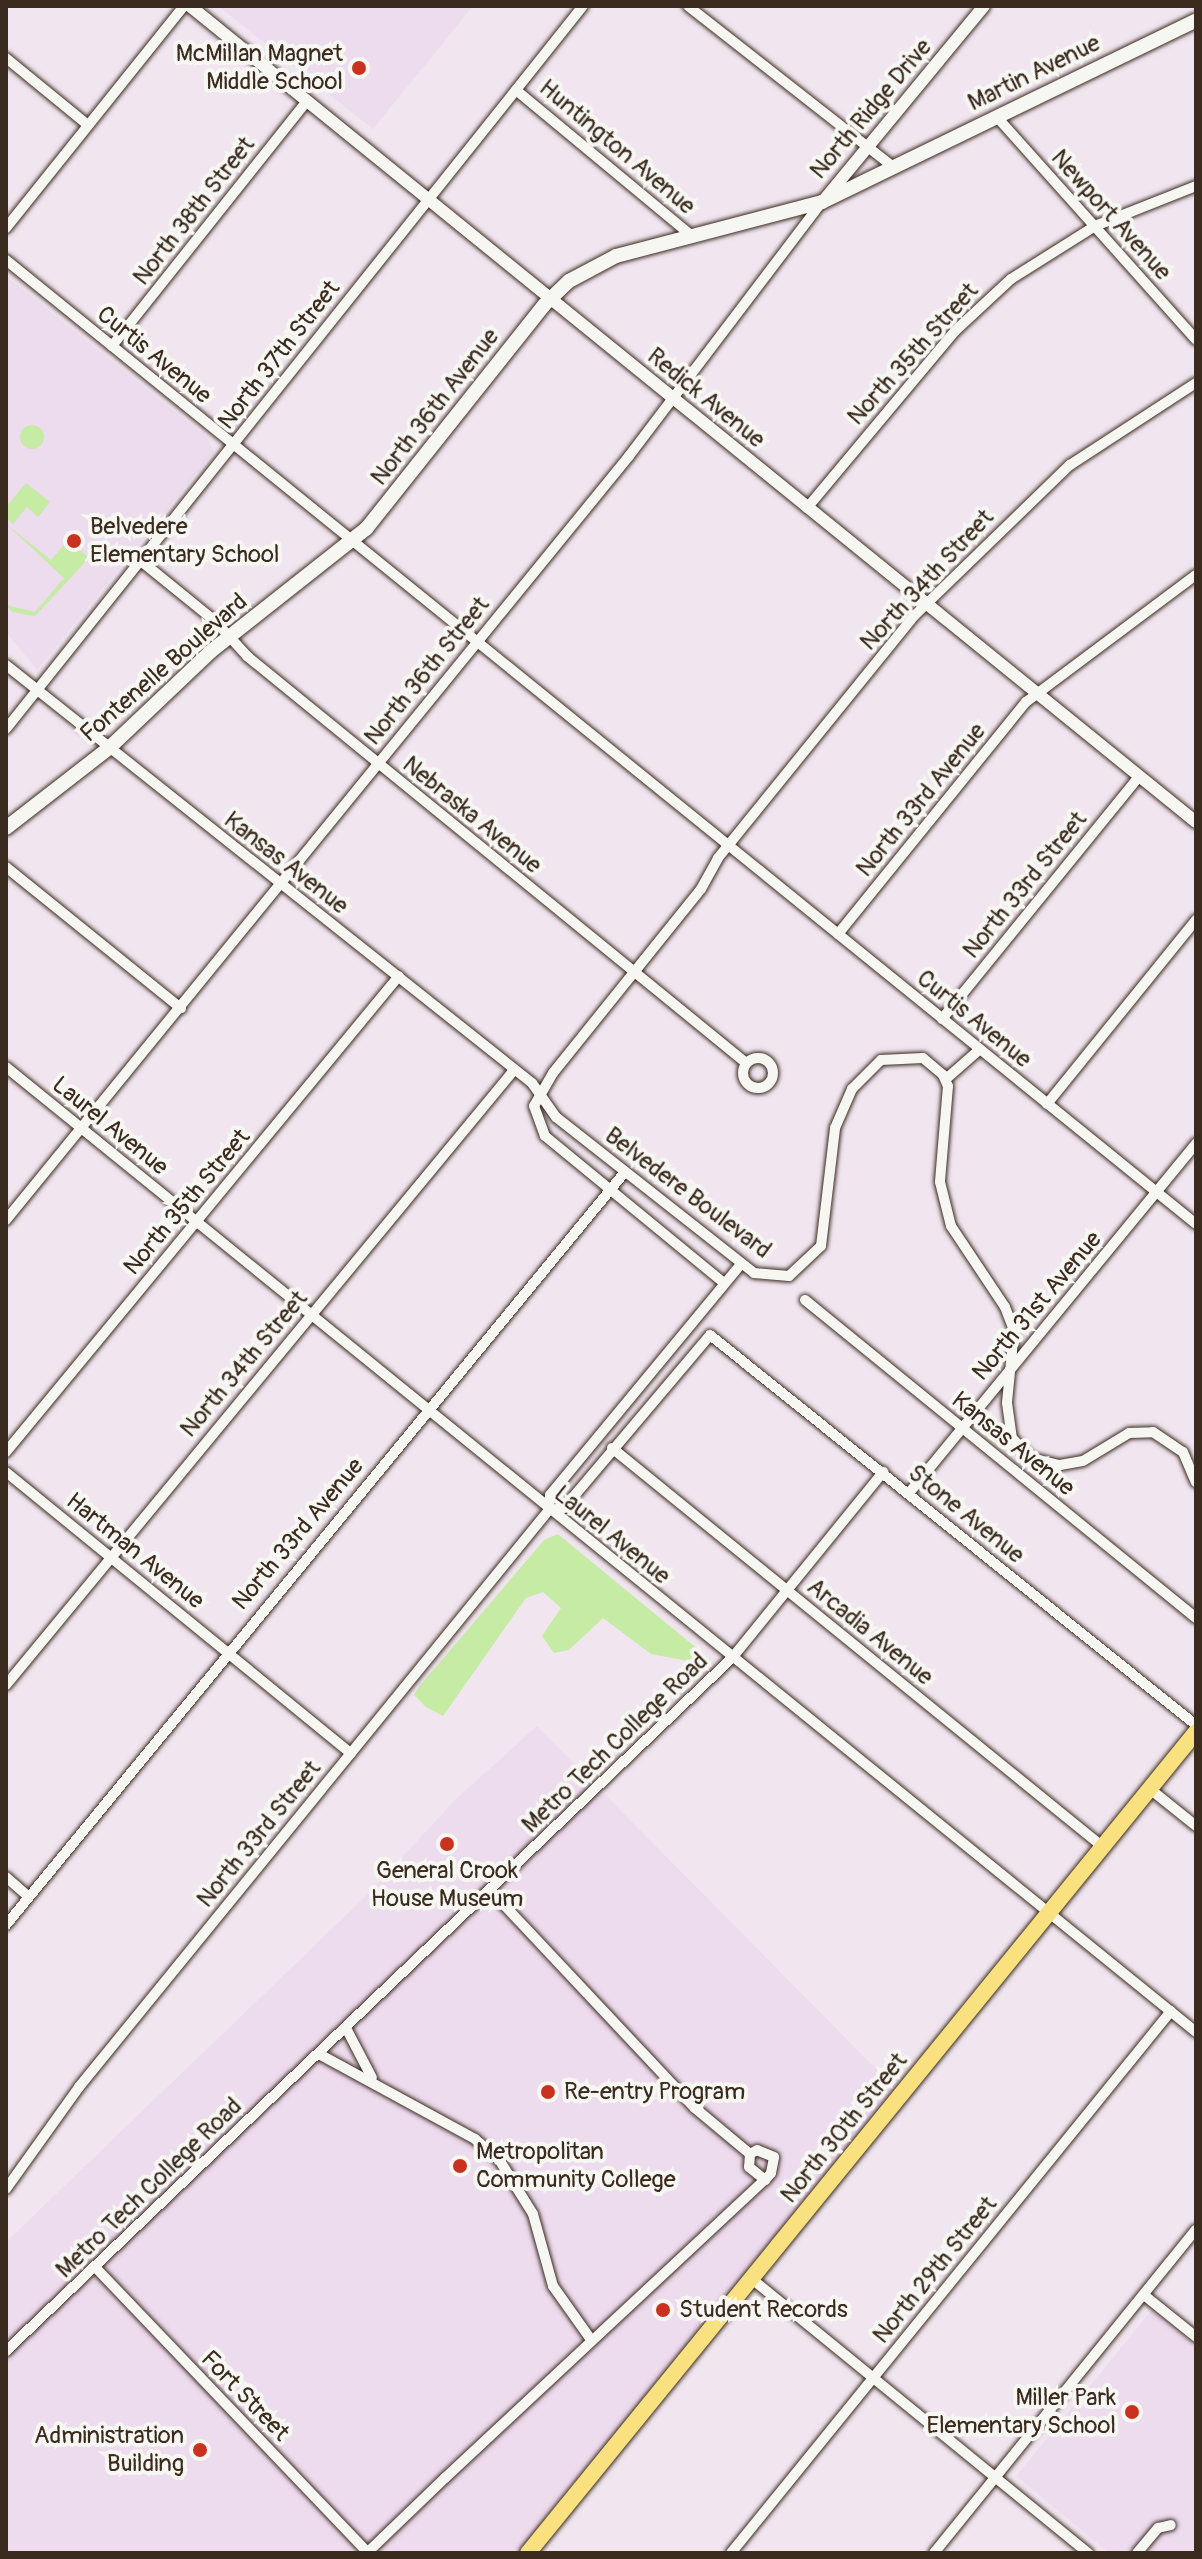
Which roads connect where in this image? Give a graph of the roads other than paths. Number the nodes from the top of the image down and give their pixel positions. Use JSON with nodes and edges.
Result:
{"nodes":[{"id":1,"x":187,"y":6,"type":"edge"},
{"id":2,"x":583,"y":6,"type":"edge"},
{"id":3,"x":688,"y":6,"type":"edge"},
{"id":4,"x":984,"y":6,"type":"edge"},
{"id":5,"x":1196,"y":20,"type":"edge"},
{"id":6,"x":6,"y":58,"type":"edge"},
{"id":7,"x":516,"y":90,"type":"junction"},
{"id":8,"x":307,"y":101,"type":"junction"},
{"id":9,"x":996,"y":116,"type":"junction"},
{"id":10,"x":88,"y":125,"type":"junction"},
{"id":11,"x":870,"y":149,"type":"junction"},
{"id":12,"x":892,"y":166,"type":"junction"},
{"id":13,"x":1196,"y":186,"type":"edge"},
{"id":14,"x":429,"y":199,"type":"junction"},
{"id":15,"x":822,"y":202,"type":"junction"},
{"id":16,"x":1095,"y":226,"type":"junction"},
{"id":17,"x":6,"y":228,"type":"edge"},
{"id":18,"x":692,"y":236,"type":"junction"},
{"id":19,"x":6,"y":260,"type":"edge"},
{"id":20,"x":551,"y":297,"type":"junction"},
{"id":21,"x":1196,"y":340,"type":"edge"},
{"id":22,"x":112,"y":346,"type":"junction"},
{"id":23,"x":1196,"y":383,"type":"edge"},
{"id":24,"x":671,"y":398,"type":"junction"},
{"id":25,"x":234,"y":445,"type":"junction"},
{"id":26,"x":807,"y":508,"type":"junction"},
{"id":27,"x":351,"y":541,"type":"junction"},
{"id":28,"x":141,"y":561,"type":"junction"},
{"id":29,"x":1196,"y":575,"type":"edge"},
{"id":30,"x":925,"y":604,"type":"junction"},
{"id":31,"x":229,"y":637,"type":"junction"},
{"id":32,"x":478,"y":643,"type":"junction"},
{"id":33,"x":6,"y":665,"type":"edge"},
{"id":34,"x":38,"y":690,"type":"junction"},
{"id":35,"x":1037,"y":694,"type":"junction"},
{"id":36,"x":6,"y":729,"type":"edge"},
{"id":37,"x":109,"y":748,"type":"junction"},
{"id":38,"x":380,"y":765,"type":"junction"},
{"id":39,"x":1139,"y":777,"type":"junction"},
{"id":40,"x":1195,"y":819,"type":"edge"},
{"id":41,"x":6,"y":828,"type":"edge"},
{"id":42,"x":726,"y":847,"type":"junction"},
{"id":43,"x":6,"y":867,"type":"edge"},
{"id":44,"x":282,"y":887,"type":"junction"},
{"id":45,"x":1196,"y":920,"type":"edge"},
{"id":46,"x":838,"y":934,"type":"junction"},
{"id":47,"x":634,"y":973,"type":"junction"},
{"id":48,"x":399,"y":976,"type":"junction"},
{"id":49,"x":181,"y":1008,"type":"junction"},
{"id":50,"x":942,"y":1019,"type":"junction"},
{"id":51,"x":980,"y":1049,"type":"junction"},
{"id":52,"x":745,"y":1062,"type":"dead end"},
{"id":53,"x":6,"y":1067,"type":"edge"},
{"id":54,"x":514,"y":1070,"type":"junction"},
{"id":55,"x":946,"y":1079,"type":"junction"},
{"id":56,"x":540,"y":1094,"type":"junction"},
{"id":57,"x":1047,"y":1104,"type":"junction"},
{"id":58,"x":82,"y":1129,"type":"junction"},
{"id":59,"x":1196,"y":1143,"type":"edge"},
{"id":60,"x":625,"y":1172,"type":"junction"},
{"id":61,"x":610,"y":1190,"type":"junction"},
{"id":62,"x":1156,"y":1192,"type":"junction"},
{"id":63,"x":6,"y":1220,"type":"edge"},
{"id":64,"x":195,"y":1223,"type":"junction"},
{"id":65,"x":1196,"y":1224,"type":"edge"},
{"id":66,"x":740,"y":1265,"type":"junction"},
{"id":67,"x":724,"y":1283,"type":"junction"},
{"id":68,"x":805,"y":1300,"type":"dead end"},
{"id":69,"x":310,"y":1316,"type":"junction"},
{"id":70,"x":710,"y":1335,"type":"joint"},
{"id":71,"x":1012,"y":1368,"type":"junction"},
{"id":72,"x":427,"y":1411,"type":"junction"},
{"id":73,"x":962,"y":1428,"type":"junction"},
{"id":74,"x":612,"y":1448,"type":"junction"},
{"id":75,"x":6,"y":1452,"type":"edge"},
{"id":76,"x":6,"y":1472,"type":"edge"},
{"id":77,"x":883,"y":1472,"type":"junction"},
{"id":78,"x":1196,"y":1482,"type":"edge"},
{"id":79,"x":909,"y":1493,"type":"junction"},
{"id":80,"x":549,"y":1510,"type":"junction"},
{"id":81,"x":110,"y":1556,"type":"junction"},
{"id":82,"x":787,"y":1590,"type":"junction"},
{"id":83,"x":1196,"y":1618,"type":"edge"},
{"id":84,"x":227,"y":1651,"type":"junction"},
{"id":85,"x":732,"y":1658,"type":"junction"},
{"id":86,"x":6,"y":1685,"type":"edge"},
{"id":87,"x":1196,"y":1725,"type":"edge"},
{"id":88,"x":1196,"y":1732,"type":"edge"},
{"id":89,"x":351,"y":1753,"type":"junction"},
{"id":90,"x":1150,"y":1789,"type":"junction"},
{"id":91,"x":1196,"y":1826,"type":"edge"},
{"id":92,"x":1103,"y":1847,"type":"junction"},
{"id":93,"x":6,"y":1877,"type":"edge"},
{"id":94,"x":490,"y":1890,"type":"junction"},
{"id":95,"x":29,"y":1897,"type":"junction"},
{"id":96,"x":1049,"y":1913,"type":"junction"},
{"id":97,"x":6,"y":1925,"type":"edge"},
{"id":98,"x":1171,"y":2011,"type":"junction"},
{"id":99,"x":346,"y":2028,"type":"junction"},
{"id":100,"x":1196,"y":2032,"type":"edge"},
{"id":101,"x":319,"y":2054,"type":"junction"},
{"id":102,"x":373,"y":2080,"type":"junction"},
{"id":103,"x":750,"y":2154,"type":"junction"},
{"id":104,"x":765,"y":2180,"type":"junction"},
{"id":105,"x":6,"y":2189,"type":"edge"},
{"id":106,"x":1196,"y":2230,"type":"edge"},
{"id":107,"x":95,"y":2267,"type":"junction"},
{"id":108,"x":752,"y":2279,"type":"junction"},
{"id":109,"x":1144,"y":2295,"type":"junction"},
{"id":110,"x":1196,"y":2337,"type":"edge"},
{"id":111,"x":592,"y":2341,"type":"junction"},
{"id":112,"x":6,"y":2351,"type":"edge"},
{"id":113,"x":873,"y":2378,"type":"junction"},
{"id":114,"x":995,"y":2478,"type":"junction"},
{"id":115,"x":1171,"y":2525,"type":"dead end"},
{"id":116,"x":368,"y":2552,"type":"edge"},
{"id":117,"x":528,"y":2553,"type":"edge"},
{"id":118,"x":731,"y":2553,"type":"edge"},
{"id":119,"x":934,"y":2553,"type":"edge"},
{"id":120,"x":1088,"y":2553,"type":"edge"},
{"id":121,"x":1137,"y":2553,"type":"edge"}],
"edges":[{"from":1,"to":8,"type":"street","name":"Redick Avenue"},
{"from":1,"to":10,"type":"street"},
{"from":2,"to":7,"type":"street","name":"North 37th Street"},
{"from":3,"to":11,"type":"street"},
{"from":4,"to":11,"type":"street","name":"North Ridge Drive"},
{"from":5,"to":9,"type":"main road","name":"Martin Avenue"},
{"from":6,"to":10,"type":"street"},
{"from":7,"to":14,"type":"street","name":"North 37th Street"},
{"from":7,"to":18,"type":"street","name":"Huntington Avenue"},
{"from":8,"to":14,"type":"street","name":"Redick Avenue"},
{"from":8,"to":22,"type":"street","name":"North 38th Street"},
{"from":9,"to":12,"type":"main road","name":"Martin Avenue"},
{"from":9,"to":16,"type":"street","name":"Newport Avenue"},
{"from":10,"to":17,"type":"street"},
{"from":11,"to":12,"type":"street"},
{"from":11,"to":15,"type":"street","name":"North Ridge Drive"},
{"from":12,"to":15,"type":"main road","name":"North 36th Street"},
{"from":13,"to":16,"type":"street","name":"North 35th Street"},
{"from":14,"to":20,"type":"street","name":"Redick Avenue"},
{"from":14,"to":25,"type":"street","name":"North 37th Street"},
{"from":15,"to":18,"type":"main road"},
{"from":15,"to":24,"type":"street","name":"North 36th Street"},
{"from":16,"to":21,"type":"street","name":"Newport Avenue"},
{"from":16,"to":26,"type":"street","name":"North 35th Street"},
{"from":18,"to":20,"type":"main road"},
{"from":19,"to":22,"type":"street","name":"Curtis Avenue"},
{"from":20,"to":24,"type":"street","name":"Redick Avenue"},
{"from":20,"to":27,"type":"main road","name":"North 36th Avenue"},
{"from":22,"to":25,"type":"street","name":"Curtis Avenue"},
{"from":23,"to":30,"type":"street","name":"North 34th Street"},
{"from":24,"to":26,"type":"street","name":"Redick Avenue"},
{"from":24,"to":32,"type":"street","name":"North 36th Street"},
{"from":25,"to":27,"type":"street","name":"Curtis Avenue"},
{"from":25,"to":28,"type":"street","name":"North 37th Street"},
{"from":26,"to":30,"type":"street","name":"Redick Avenue"},
{"from":27,"to":31,"type":"main road","name":"Fontenelle Boulevard"},
{"from":27,"to":32,"type":"street"},
{"from":28,"to":31,"type":"street","name":"Nebraska Avenue"},
{"from":28,"to":34,"type":"street","name":"North 37th Street"},
{"from":29,"to":35,"type":"street"},
{"from":30,"to":35,"type":"street","name":"Redick Avenue"},
{"from":30,"to":42,"type":"street","name":"North 34th Street"},
{"from":31,"to":37,"type":"main road","name":"Fontenelle Boulevard"},
{"from":31,"to":38,"type":"street","name":"Nebraska Avenue"},
{"from":32,"to":38,"type":"street","name":"North 36th Street"},
{"from":32,"to":42,"type":"street"},
{"from":33,"to":34,"type":"street","name":"Kansas Avenue"},
{"from":34,"to":36,"type":"street","name":"North 37th Street"},
{"from":34,"to":37,"type":"street","name":"Kansas Avenue"},
{"from":35,"to":39,"type":"street","name":"Redick Avenue"},
{"from":35,"to":46,"type":"street","name":"North 33rd Avenue"},
{"from":37,"to":41,"type":"main road","name":"Fontenelle Boulevard"},
{"from":37,"to":44,"type":"street","name":"Kansas Avenue"},
{"from":38,"to":44,"type":"street","name":"North 36th Street"},
{"from":38,"to":47,"type":"street","name":"Nebraska Avenue"},
{"from":39,"to":40,"type":"street","name":"Redick Avenue"},
{"from":39,"to":50,"type":"street","name":"North 33rd Street"},
{"from":42,"to":46,"type":"street","name":"Curtis Avenue"},
{"from":42,"to":47,"type":"street"},
{"from":43,"to":49,"type":"street"},
{"from":44,"to":48,"type":"street","name":"Kansas Avenue"},
{"from":44,"to":49,"type":"street","name":"North 36th Street"},
{"from":45,"to":57,"type":"street"},
{"from":46,"to":50,"type":"street","name":"Curtis Avenue"},
{"from":47,"to":52,"type":"street","name":"Nebraska Avenue"},
{"from":47,"to":56,"type":"street"},
{"from":48,"to":54,"type":"street","name":"Kansas Avenue"},
{"from":48,"to":64,"type":"street","name":"North 35th Street"},
{"from":49,"to":58,"type":"street","name":"North 36th Street"},
{"from":50,"to":51,"type":"street","name":"Curtis Avenue"},
{"from":51,"to":55,"type":"street"},
{"from":51,"to":57,"type":"street","name":"Curtis Avenue"},
{"from":53,"to":58,"type":"street","name":"Laurel Avenue"},
{"from":54,"to":56,"type":"street","name":"Kansas Avenue"},
{"from":54,"to":69,"type":"street","name":"North 34th Street"},
{"from":55,"to":66,"type":"street","name":"Belvedere Boulevard"},
{"from":55,"to":71,"type":"street"},
{"from":56,"to":60,"type":"street","name":"Belvedere Boulevard"},
{"from":56,"to":61,"type":"street"},
{"from":57,"to":62,"type":"street","name":"Curtis Avenue"},
{"from":58,"to":63,"type":"street","name":"North 36th Street"},
{"from":58,"to":64,"type":"street","name":"Laurel Avenue"},
{"from":59,"to":62,"type":"street","name":"North 31st Avenue"},
{"from":60,"to":61,"type":"street","name":"North 33rd Avenue"},
{"from":60,"to":66,"type":"street","name":"Belvedere Boulevard"},
{"from":61,"to":67,"type":"street"},
{"from":61,"to":72,"type":"street","name":"North 33rd Avenue"},
{"from":62,"to":65,"type":"street","name":"Curtis Avenue"},
{"from":62,"to":71,"type":"street","name":"North 31st Avenue"},
{"from":64,"to":69,"type":"street","name":"Laurel Avenue"},
{"from":64,"to":75,"type":"street","name":"North 35th Street"},
{"from":66,"to":67,"type":"street","name":"North 33rd Street"},
{"from":67,"to":80,"type":"street","name":"North 33rd Street"},
{"from":68,"to":73,"type":"street","name":"Kansas Avenue"},
{"from":69,"to":72,"type":"street","name":"Laurel Avenue"},
{"from":69,"to":81,"type":"street","name":"North 34th Street"},
{"from":70,"to":74,"type":"street","name":"North 33rd Street"},
{"from":70,"to":77,"type":"street","name":"Stone Avenue"},
{"from":71,"to":73,"type":"street","name":"North 31st Avenue"},
{"from":71,"to":78,"type":"street"},
{"from":72,"to":80,"type":"street","name":"Laurel Avenue"},
{"from":72,"to":84,"type":"street","name":"North 33rd Avenue"},
{"from":73,"to":79,"type":"street","name":"North 31st Avenue"},
{"from":73,"to":83,"type":"street","name":"Kansas Avenue"},
{"from":74,"to":80,"type":"street","name":"North 33rd Street"},
{"from":74,"to":82,"type":"street","name":"Arcadia Avenue"},
{"from":76,"to":81,"type":"street","name":"Hartman Avenue"},
{"from":77,"to":79,"type":"street","name":"Stone Avenue"},
{"from":77,"to":82,"type":"street"},
{"from":79,"to":87,"type":"street","name":"Stone Avenue"},
{"from":80,"to":85,"type":"street","name":"Laurel Avenue"},
{"from":80,"to":89,"type":"street","name":"North 33rd Street"},
{"from":81,"to":84,"type":"street","name":"Hartman Avenue"},
{"from":81,"to":86,"type":"street","name":"North 34th Street"},
{"from":82,"to":85,"type":"street"},
{"from":82,"to":92,"type":"street","name":"Arcadia Avenue"},
{"from":84,"to":89,"type":"street","name":"Hartman Avenue"},
{"from":84,"to":95,"type":"street","name":"North 33rd Avenue"},
{"from":85,"to":94,"type":"street","name":"Metro Tech College Road"},
{"from":85,"to":96,"type":"street","name":"Laurel Avenue"},
{"from":88,"to":90,"type":"highway","name":"North 30th Street"},
{"from":89,"to":105,"type":"street","name":"North 33rd Street"},
{"from":90,"to":91,"type":"street"},
{"from":90,"to":92,"type":"highway","name":"North 30th Street"},
{"from":92,"to":96,"type":"highway","name":"North 30th Street"},
{"from":93,"to":95,"type":"street"},
{"from":94,"to":99,"type":"street","name":"Metro Tech College Road"},
{"from":94,"to":103,"type":"street"},
{"from":95,"to":97,"type":"street","name":"North 33rd Avenue"},
{"from":96,"to":98,"type":"street","name":"Laurel Avenue"},
{"from":96,"to":108,"type":"highway","name":"North 30th Street"},
{"from":98,"to":100,"type":"street","name":"Laurel Avenue"},
{"from":98,"to":113,"type":"street","name":"North 29th Street"},
{"from":99,"to":101,"type":"street","name":"Metro Tech College Road"},
{"from":99,"to":102,"type":"street"},
{"from":101,"to":102,"type":"street"},
{"from":101,"to":107,"type":"street","name":"Metro Tech College Road"},
{"from":102,"to":111,"type":"street"},
{"from":103,"to":104,"type":"street"},
{"from":103,"to":104,"type":"street"},
{"from":104,"to":111,"type":"street"},
{"from":106,"to":109,"type":"street"},
{"from":107,"to":112,"type":"street","name":"Metro Tech College Road"},
{"from":107,"to":116,"type":"street","name":"Fort Street"},
{"from":108,"to":113,"type":"street"},
{"from":108,"to":117,"type":"highway","name":"North 30th Street"},
{"from":109,"to":110,"type":"street"},
{"from":109,"to":114,"type":"street"},
{"from":111,"to":116,"type":"street"},
{"from":113,"to":114,"type":"street"},
{"from":113,"to":118,"type":"street","name":"North 29th Street"},
{"from":114,"to":119,"type":"street"},
{"from":114,"to":120,"type":"street"},
{"from":115,"to":121,"type":"street"}]}
